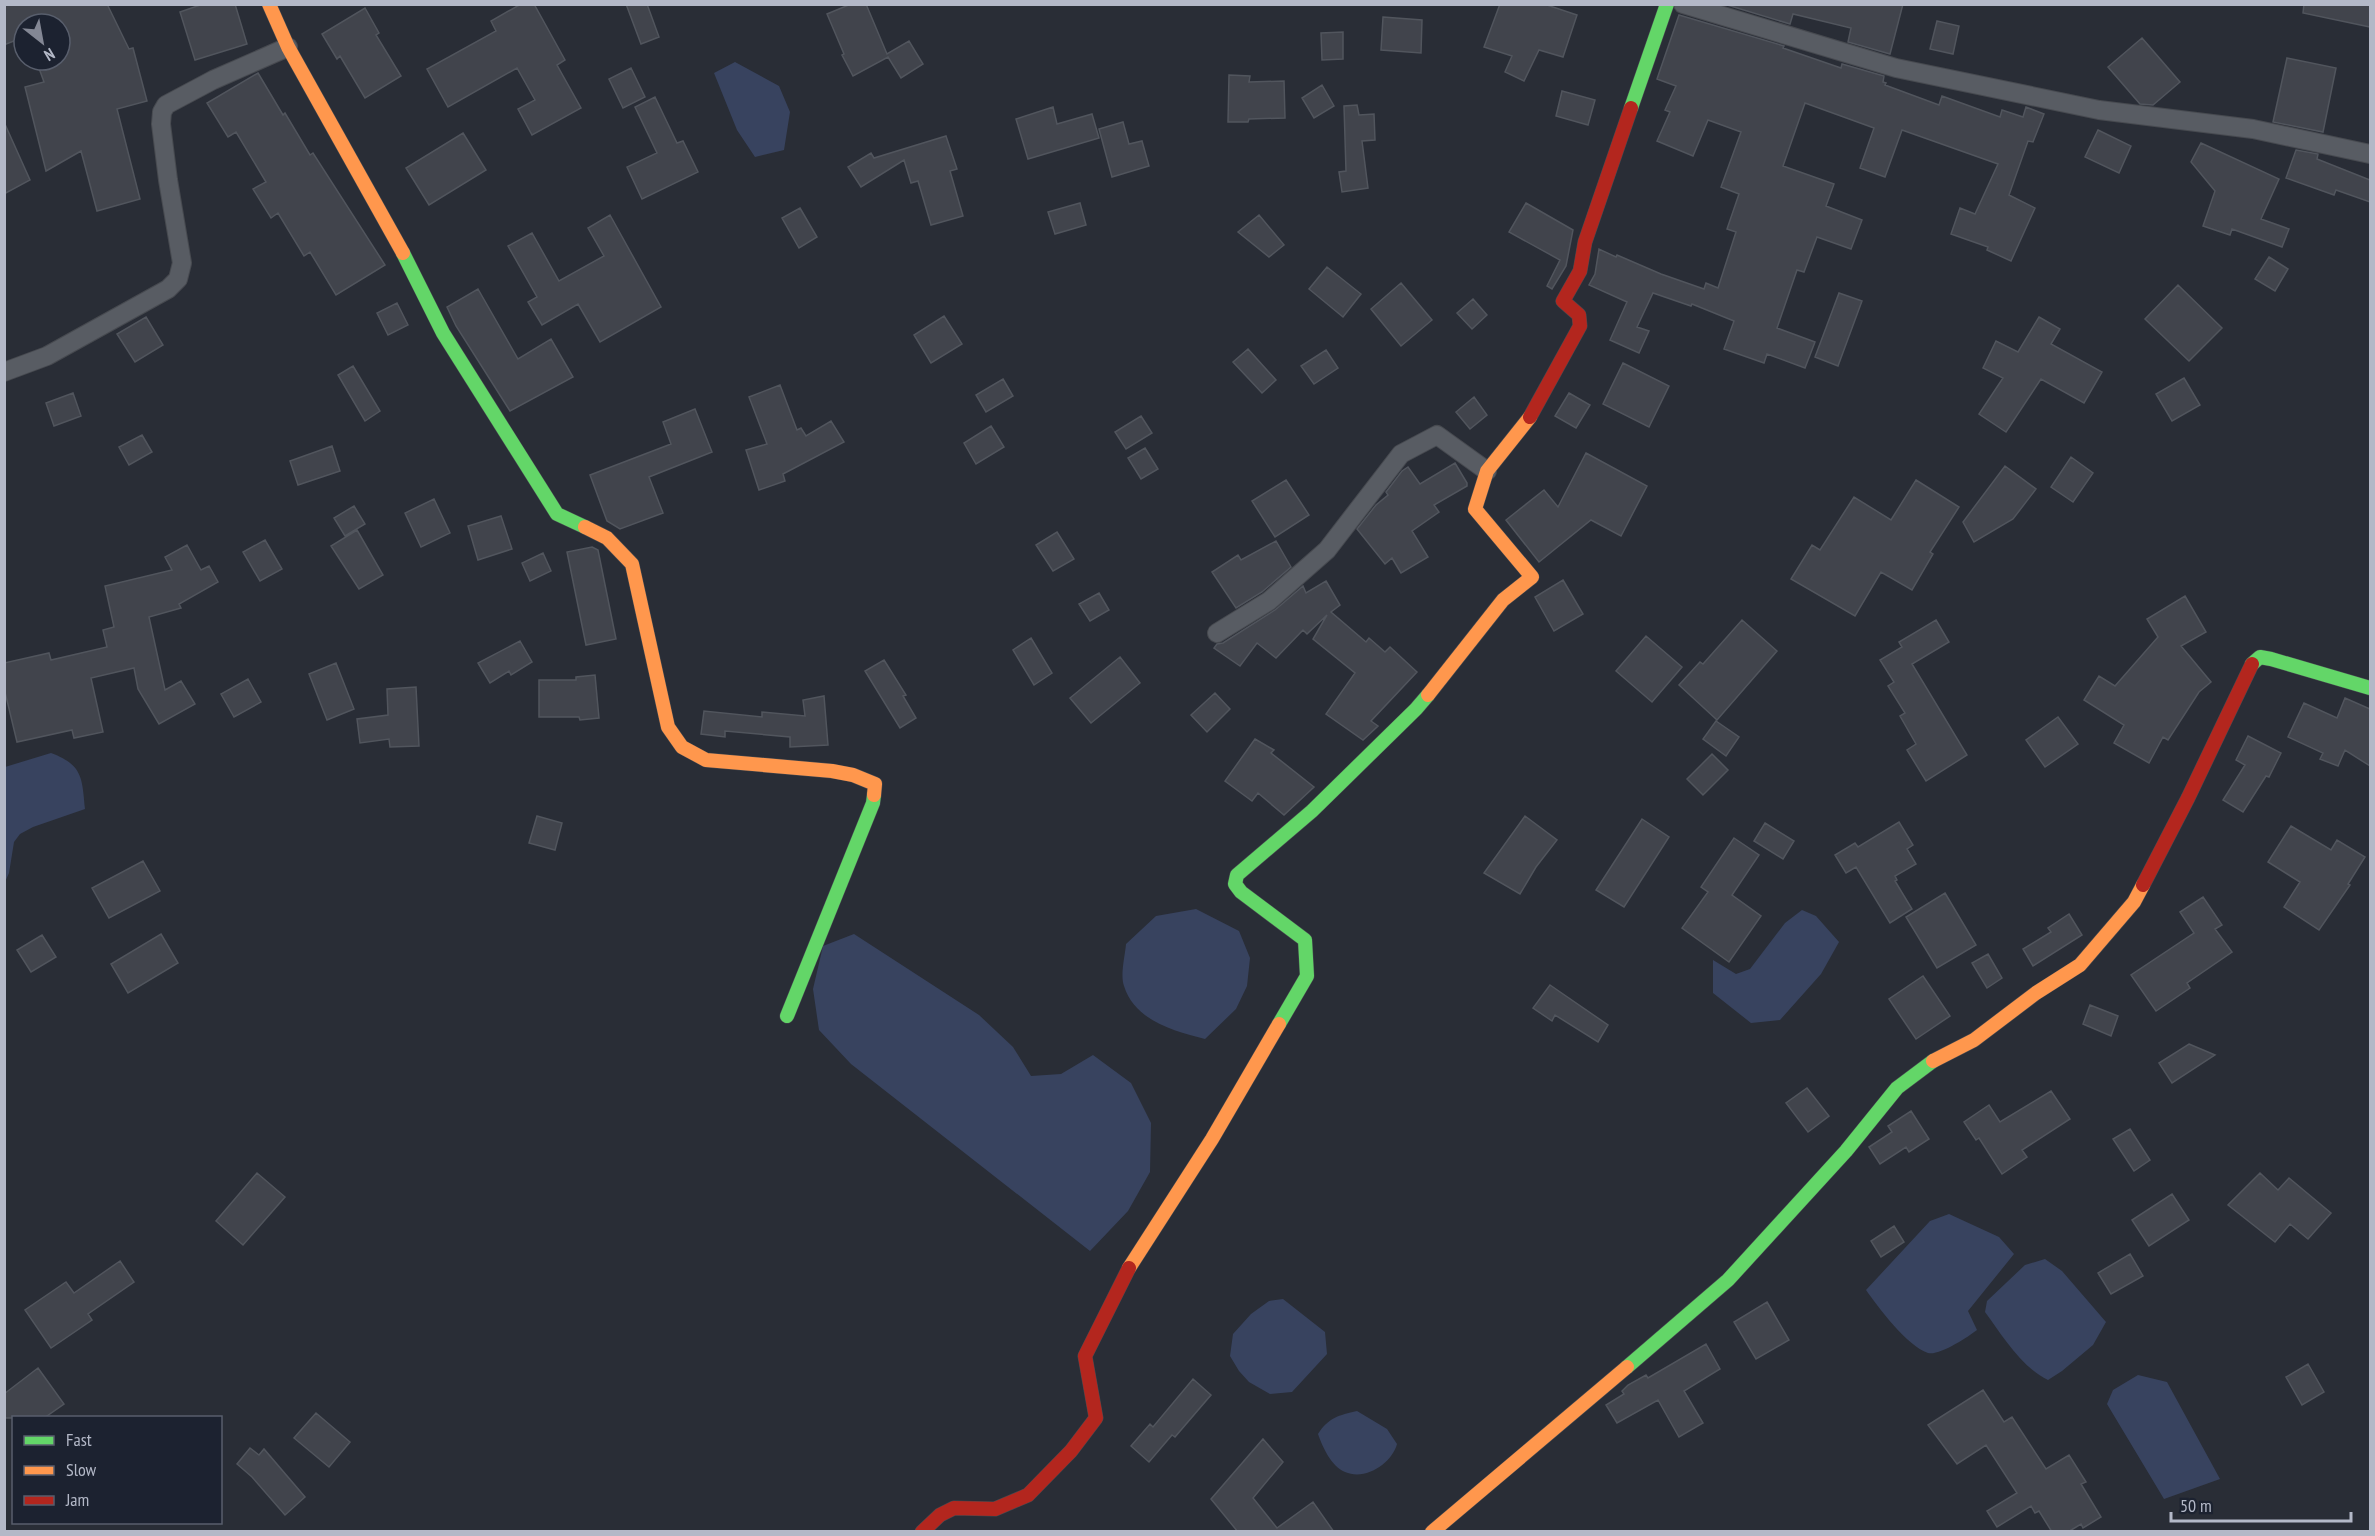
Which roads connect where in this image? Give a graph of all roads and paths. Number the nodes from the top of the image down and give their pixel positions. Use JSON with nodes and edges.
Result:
{"nodes":[{"id":1,"x":269,"y":4,"type":"edge"},
{"id":2,"x":1667,"y":4,"type":"edge"},
{"id":3,"x":1683,"y":4,"type":"edge"},
{"id":4,"x":288,"y":47,"type":"junction"},
{"id":5,"x":2370,"y":154,"type":"edge"},
{"id":6,"x":4,"y":372,"type":"edge"},
{"id":7,"x":1487,"y":471,"type":"junction"},
{"id":8,"x":1217,"y":633,"type":"dead end"},
{"id":9,"x":2370,"y":688,"type":"edge"},
{"id":10,"x":787,"y":1016,"type":"dead end"},
{"id":11,"x":922,"y":1532,"type":"edge"},
{"id":12,"x":1432,"y":1532,"type":"edge"}],
"edges":[{"from":1,"to":4,"type":"street"},
{"from":2,"to":7,"type":"street"},
{"from":3,"to":5,"type":"street"},
{"from":4,"to":6,"type":"street"},
{"from":4,"to":10,"type":"street"},
{"from":7,"to":8,"type":"street"},
{"from":7,"to":11,"type":"street"},
{"from":9,"to":12,"type":"street"}]}
